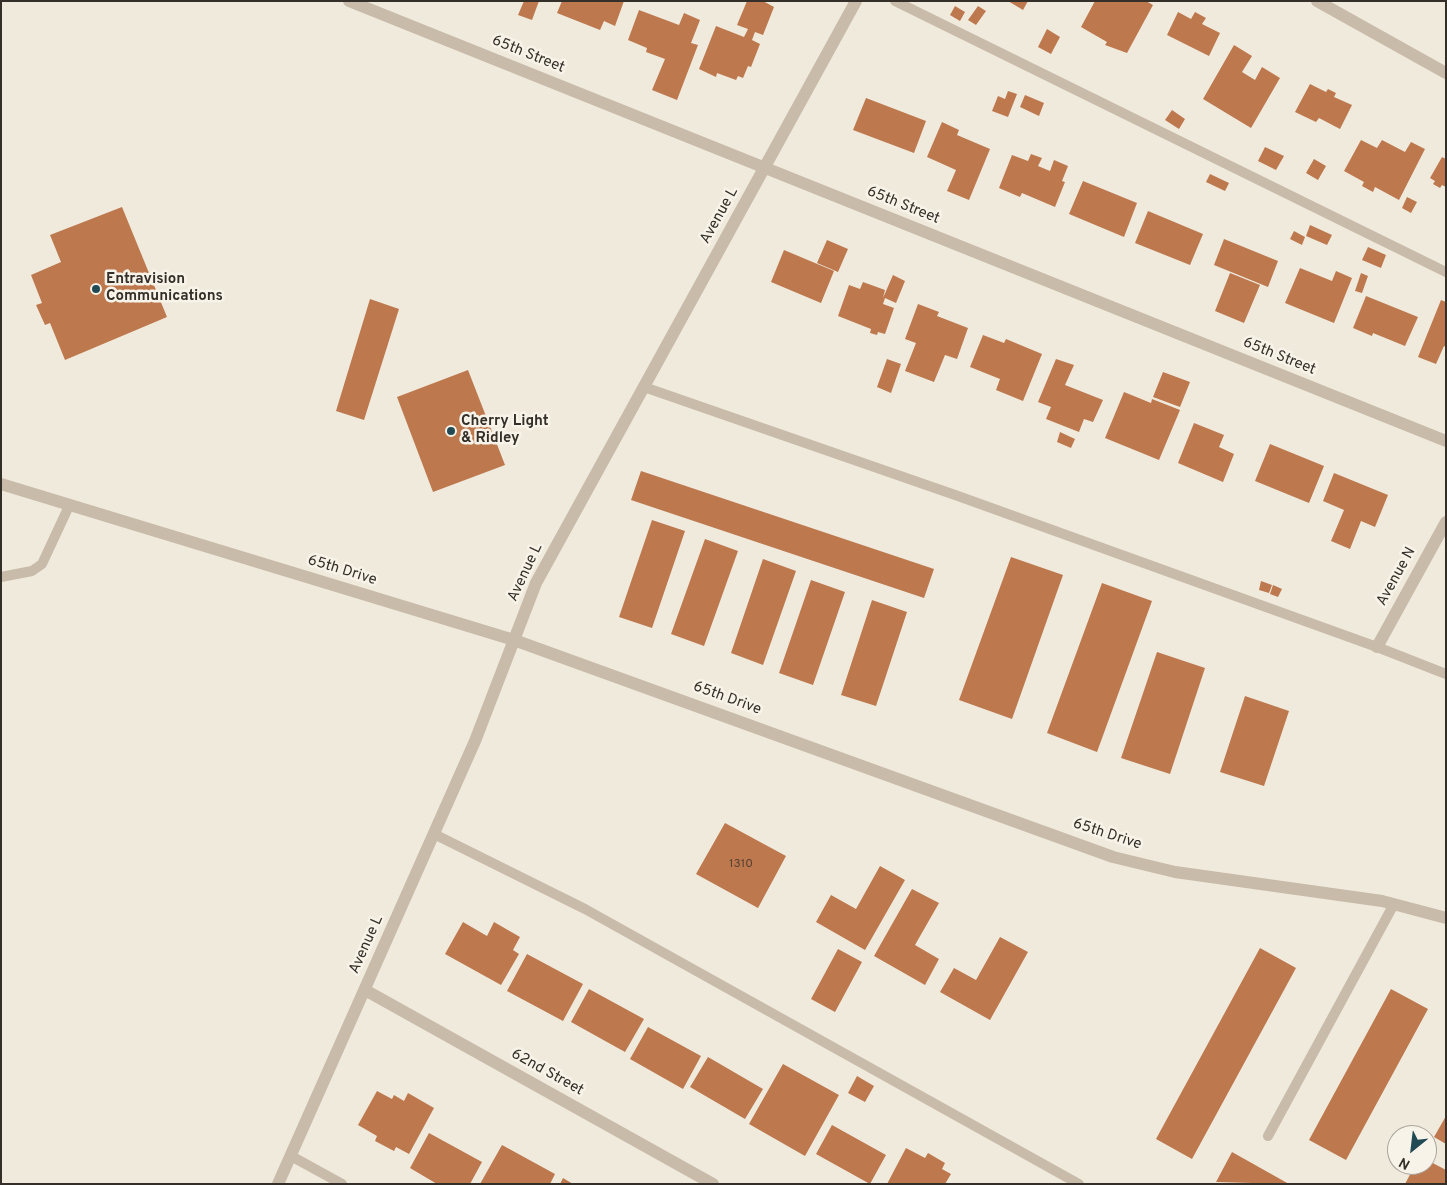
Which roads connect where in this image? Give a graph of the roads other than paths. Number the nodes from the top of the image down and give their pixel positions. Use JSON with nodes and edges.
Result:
{"nodes":[{"id":1,"x":349,"y":1,"type":"edge"},
{"id":2,"x":856,"y":1,"type":"edge"},
{"id":3,"x":895,"y":1,"type":"edge"},
{"id":4,"x":1317,"y":1,"type":"edge"},
{"id":5,"x":1446,"y":73,"type":"edge"},
{"id":6,"x":765,"y":168,"type":"junction"},
{"id":7,"x":1446,"y":272,"type":"edge"},
{"id":8,"x":644,"y":387,"type":"junction"},
{"id":9,"x":1446,"y":441,"type":"edge"},
{"id":10,"x":1,"y":484,"type":"edge"},
{"id":11,"x":69,"y":506,"type":"junction"},
{"id":12,"x":1446,"y":522,"type":"edge"},
{"id":13,"x":1,"y":577,"type":"edge"},
{"id":14,"x":514,"y":640,"type":"junction"},
{"id":15,"x":1377,"y":647,"type":"junction"},
{"id":16,"x":1446,"y":674,"type":"edge"},
{"id":17,"x":434,"y":834,"type":"junction"},
{"id":18,"x":1394,"y":904,"type":"junction"},
{"id":19,"x":1446,"y":918,"type":"edge"},
{"id":20,"x":365,"y":990,"type":"junction"},
{"id":21,"x":1268,"y":1136,"type":"dead end"},
{"id":22,"x":291,"y":1156,"type":"junction"},
{"id":23,"x":278,"y":1184,"type":"edge"},
{"id":24,"x":342,"y":1184,"type":"edge"},
{"id":25,"x":713,"y":1184,"type":"edge"},
{"id":26,"x":1079,"y":1184,"type":"edge"}],
"edges":[{"from":1,"to":6,"type":"street","name":"65th Street"},
{"from":2,"to":6,"type":"street","name":"Avenue L"},
{"from":3,"to":7,"type":"lane"},
{"from":4,"to":5,"type":"street"},
{"from":6,"to":8,"type":"street","name":"Avenue L"},
{"from":6,"to":9,"type":"street","name":"65th Street"},
{"from":8,"to":14,"type":"street","name":"Avenue L"},
{"from":8,"to":15,"type":"lane"},
{"from":10,"to":11,"type":"street","name":"65th Drive"},
{"from":11,"to":13,"type":"lane"},
{"from":11,"to":14,"type":"street","name":"65th Drive"},
{"from":12,"to":15,"type":"street","name":"Avenue N"},
{"from":14,"to":17,"type":"street","name":"Avenue L"},
{"from":14,"to":18,"type":"street","name":"65th Drive"},
{"from":15,"to":16,"type":"lane"},
{"from":17,"to":20,"type":"street","name":"Avenue L"},
{"from":17,"to":26,"type":"lane"},
{"from":18,"to":19,"type":"street","name":"65th Drive"},
{"from":18,"to":21,"type":"lane"},
{"from":20,"to":22,"type":"street","name":"Avenue L"},
{"from":20,"to":25,"type":"street","name":"62nd Street"},
{"from":22,"to":23,"type":"street","name":"Avenue L"},
{"from":22,"to":24,"type":"lane"}]}
